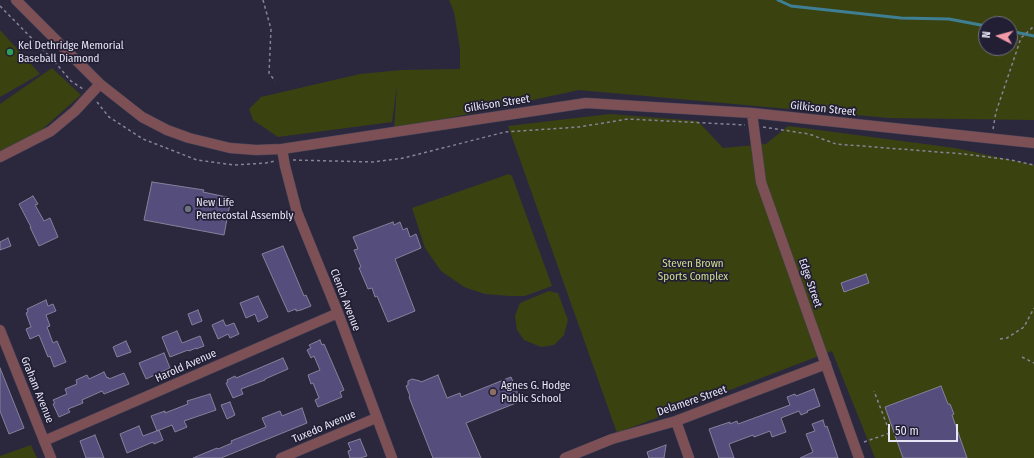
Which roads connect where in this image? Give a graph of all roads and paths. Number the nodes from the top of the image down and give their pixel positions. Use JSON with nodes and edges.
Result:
{"nodes":[{"id":1,"x":16,"y":0,"type":"edge"},
{"id":2,"x":264,"y":0,"type":"edge"},
{"id":3,"x":0,"y":6,"type":"edge"},
{"id":4,"x":1034,"y":26,"type":"edge"},
{"id":5,"x":275,"y":81,"type":"dead end"},
{"id":6,"x":100,"y":84,"type":"junction"},
{"id":7,"x":92,"y":94,"type":"junction"},
{"id":8,"x":752,"y":114,"type":"junction"},
{"id":9,"x":753,"y":125,"type":"junction"},
{"id":10,"x":991,"y":138,"type":"junction"},
{"id":11,"x":1034,"y":143,"type":"edge"},
{"id":12,"x":282,"y":149,"type":"junction"},
{"id":13,"x":0,"y":157,"type":"edge"},
{"id":14,"x":284,"y":160,"type":"junction"},
{"id":15,"x":1034,"y":165,"type":"edge"},
{"id":16,"x":1034,"y":308,"type":"edge"},
{"id":17,"x":338,"y":313,"type":"junction"},
{"id":18,"x":0,"y":330,"type":"edge"},
{"id":19,"x":1000,"y":339,"type":"dead end"},
{"id":20,"x":1022,"y":357,"type":"dead end"},
{"id":21,"x":1034,"y":363,"type":"edge"},
{"id":22,"x":826,"y":364,"type":"junction"},
{"id":23,"x":874,"y":391,"type":"dead end"},
{"id":24,"x":376,"y":418,"type":"junction"},
{"id":25,"x":676,"y":421,"type":"junction"},
{"id":26,"x":44,"y":441,"type":"junction"},
{"id":27,"x":855,"y":446,"type":"junction"},
{"id":28,"x":51,"y":458,"type":"edge"},
{"id":29,"x":281,"y":458,"type":"edge"},
{"id":30,"x":392,"y":458,"type":"edge"},
{"id":31,"x":565,"y":458,"type":"edge"},
{"id":32,"x":689,"y":458,"type":"edge"},
{"id":33,"x":859,"y":458,"type":"edge"}],
"edges":[{"from":1,"to":6,"type":"street","name":"Gilkison Street"},
{"from":2,"to":5,"type":"path"},
{"from":3,"to":7,"type":"path"},
{"from":4,"to":10,"type":"path"},
{"from":6,"to":7,"type":"street"},
{"from":6,"to":12,"type":"street","name":"Gilkison Street"},
{"from":7,"to":13,"type":"street"},
{"from":7,"to":14,"type":"path"},
{"from":8,"to":9,"type":"street","name":"Edge Street"},
{"from":8,"to":10,"type":"street","name":"Gilkison Street"},
{"from":8,"to":12,"type":"street","name":"Gilkison Street"},
{"from":9,"to":14,"type":"path"},
{"from":9,"to":15,"type":"path"},
{"from":9,"to":22,"type":"street","name":"Edge Street"},
{"from":10,"to":11,"type":"street","name":"Gilkison Street"},
{"from":12,"to":14,"type":"street","name":"Clench Avenue"},
{"from":14,"to":17,"type":"street","name":"Clench Avenue"},
{"from":16,"to":19,"type":"path"},
{"from":17,"to":24,"type":"street","name":"Clench Avenue"},
{"from":17,"to":26,"type":"street","name":"Harold Avenue"},
{"from":18,"to":26,"type":"street","name":"Graham Avenue"},
{"from":20,"to":21,"type":"path"},
{"from":22,"to":25,"type":"street","name":"Delamere Street"},
{"from":22,"to":27,"type":"street","name":"Edge Street"},
{"from":23,"to":27,"type":"path"},
{"from":24,"to":29,"type":"street","name":"Tuxedo Avenue"},
{"from":24,"to":30,"type":"street","name":"Clench Avenue"},
{"from":25,"to":31,"type":"street","name":"Delamere Street"},
{"from":25,"to":32,"type":"street"},
{"from":26,"to":28,"type":"street","name":"Graham Avenue"},
{"from":27,"to":33,"type":"street","name":"Edge Street"}]}
